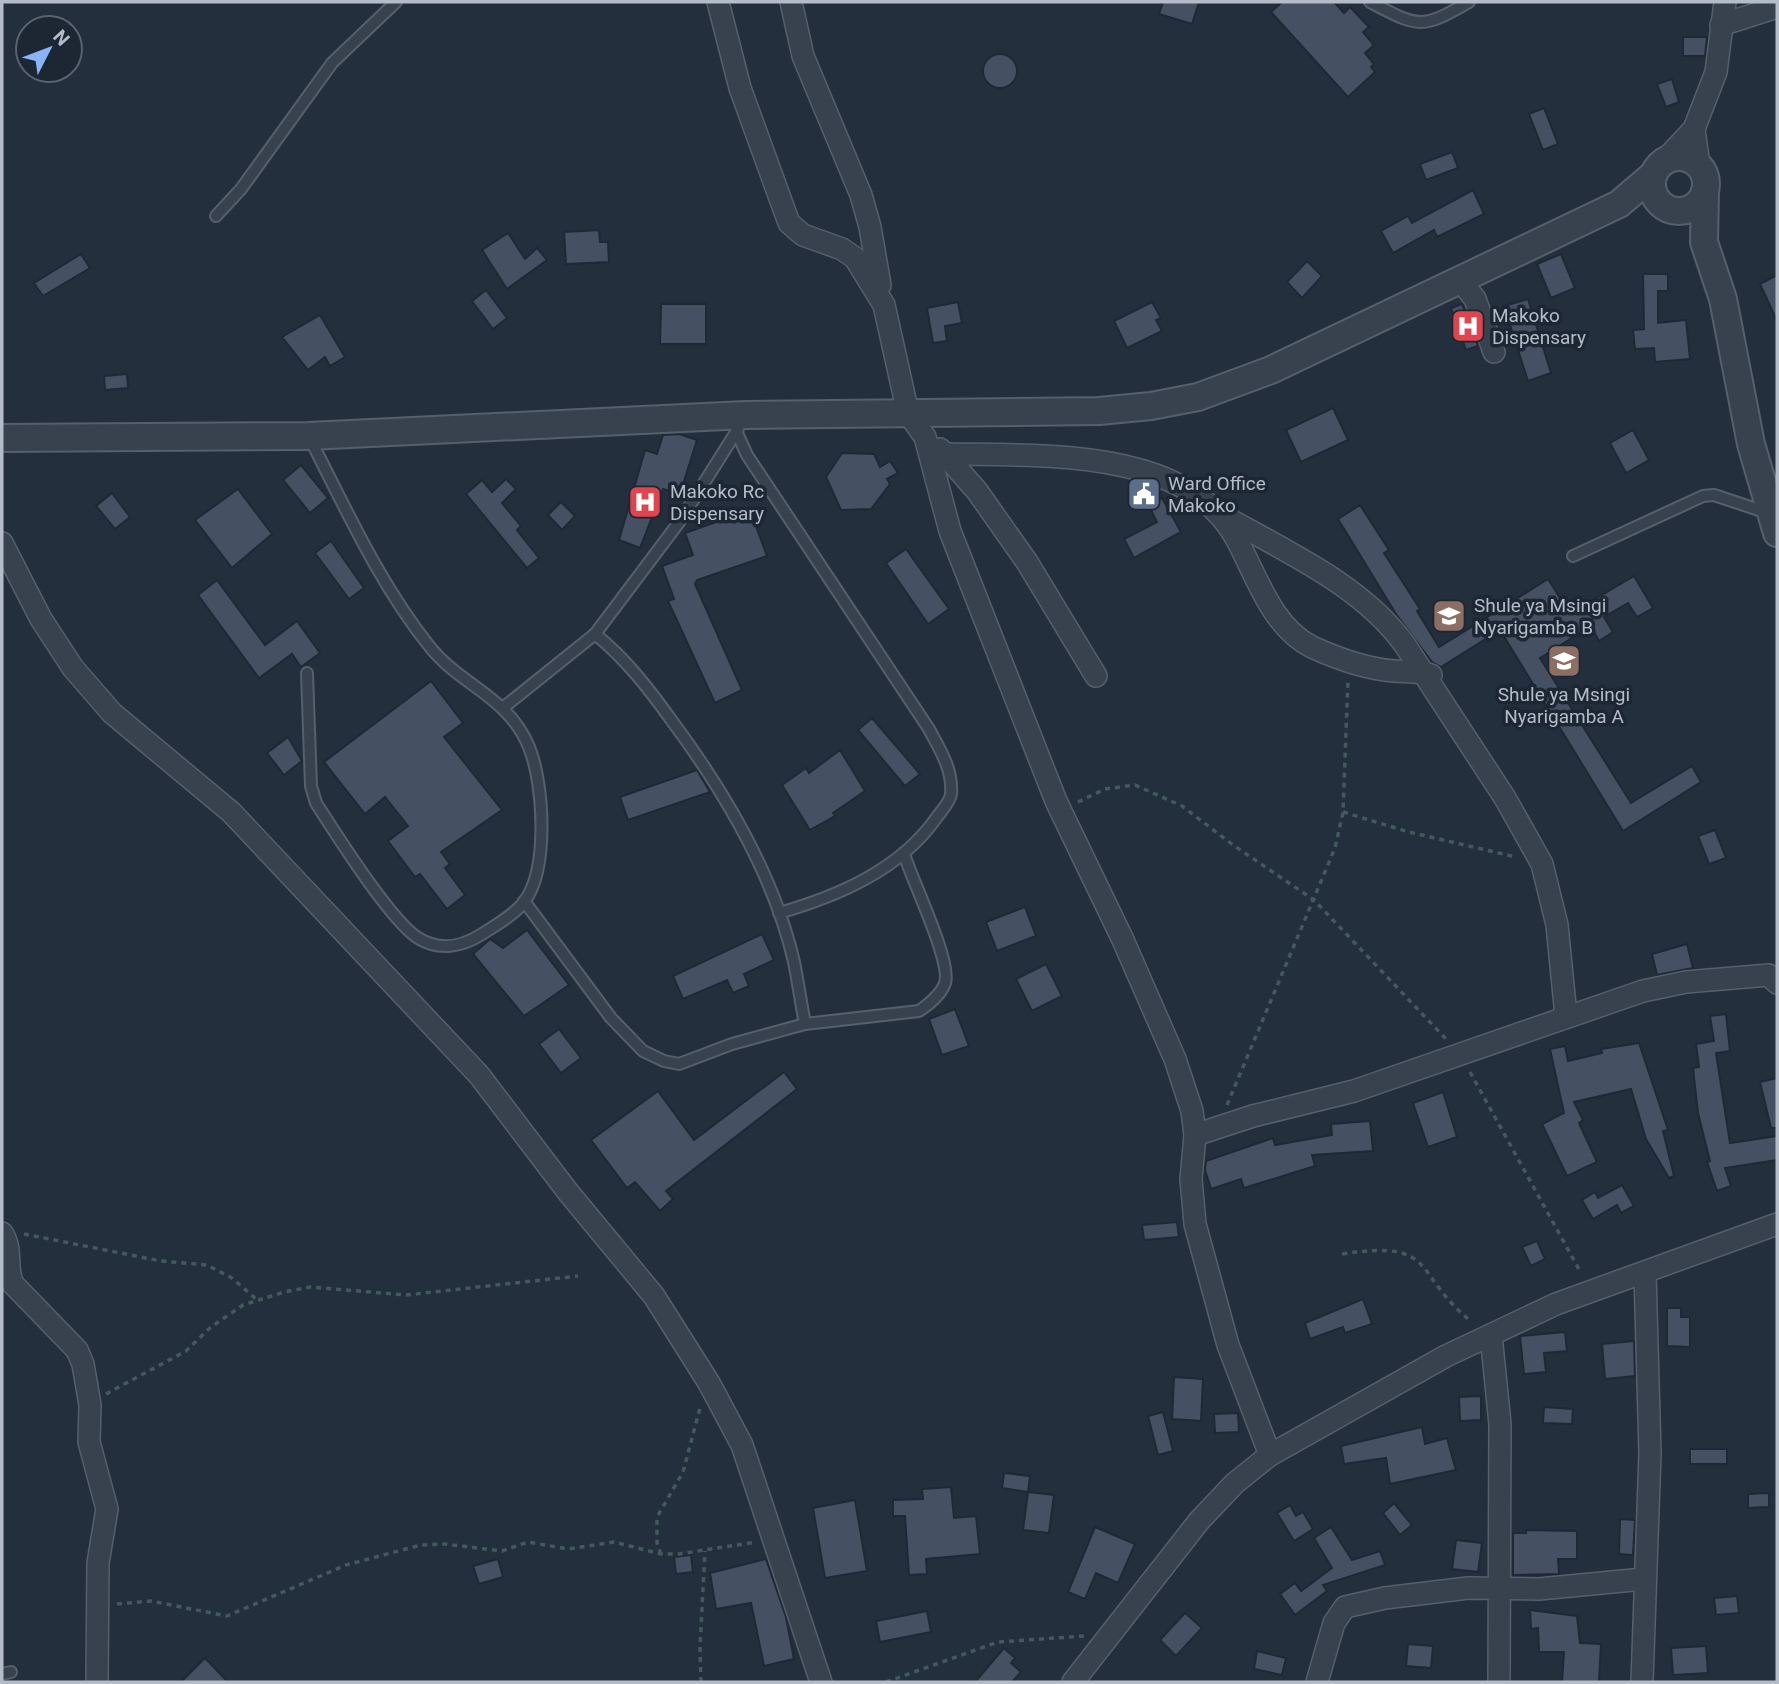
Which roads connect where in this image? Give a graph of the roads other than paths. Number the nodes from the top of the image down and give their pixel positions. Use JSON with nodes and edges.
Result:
{"nodes":[{"id":1,"x":396,"y":2,"type":"edge"},
{"id":2,"x":718,"y":2,"type":"edge"},
{"id":3,"x":791,"y":2,"type":"edge"},
{"id":4,"x":1370,"y":2,"type":"edge"},
{"id":5,"x":1469,"y":2,"type":"edge"},
{"id":6,"x":1725,"y":2,"type":"edge"},
{"id":7,"x":1777,"y":7,"type":"edge"},
{"id":8,"x":1721,"y":25,"type":"junction"},
{"id":9,"x":1694,"y":129,"type":"junction"},
{"id":10,"x":1659,"y":168,"type":"junction"},
{"id":11,"x":1702,"y":178,"type":"junction"},
{"id":12,"x":1619,"y":204,"type":"junction"},
{"id":13,"x":1669,"y":207,"type":"junction"},
{"id":14,"x":216,"y":216,"type":"dead end"},
{"id":15,"x":1704,"y":242,"type":"junction"},
{"id":16,"x":1460,"y":280,"type":"junction"},
{"id":17,"x":884,"y":305,"type":"junction"},
{"id":18,"x":1494,"y":352,"type":"dead end"},
{"id":19,"x":908,"y":413,"type":"junction"},
{"id":20,"x":741,"y":423,"type":"junction"},
{"id":21,"x":309,"y":436,"type":"junction"},
{"id":22,"x":925,"y":437,"type":"junction"},
{"id":23,"x":2,"y":438,"type":"edge"},
{"id":24,"x":946,"y":454,"type":"junction"},
{"id":25,"x":1225,"y":517,"type":"junction"},
{"id":26,"x":1774,"y":524,"type":"edge"},
{"id":27,"x":2,"y":543,"type":"edge"},
{"id":28,"x":1573,"y":556,"type":"dead end"},
{"id":29,"x":595,"y":634,"type":"junction"},
{"id":30,"x":307,"y":673,"type":"dead end"},
{"id":31,"x":1429,"y":674,"type":"junction"},
{"id":32,"x":1096,"y":676,"type":"dead end"},
{"id":33,"x":505,"y":707,"type":"junction"},
{"id":34,"x":904,"y":854,"type":"junction"},
{"id":35,"x":524,"y":901,"type":"junction"},
{"id":36,"x":779,"y":913,"type":"junction"},
{"id":37,"x":1777,"y":983,"type":"edge"},
{"id":38,"x":1566,"y":1016,"type":"junction"},
{"id":39,"x":805,"y":1024,"type":"junction"},
{"id":40,"x":1195,"y":1135,"type":"junction"},
{"id":41,"x":1777,"y":1224,"type":"edge"},
{"id":42,"x":11,"y":1233,"type":"edge"},
{"id":43,"x":1645,"y":1273,"type":"junction"},
{"id":44,"x":1491,"y":1335,"type":"junction"},
{"id":45,"x":1270,"y":1455,"type":"junction"},
{"id":46,"x":1644,"y":1579,"type":"junction"},
{"id":47,"x":1499,"y":1590,"type":"junction"},
{"id":48,"x":97,"y":1682,"type":"edge"},
{"id":49,"x":821,"y":1682,"type":"edge"},
{"id":50,"x":1073,"y":1682,"type":"edge"},
{"id":51,"x":1317,"y":1682,"type":"edge"},
{"id":52,"x":1499,"y":1682,"type":"edge"},
{"id":53,"x":1642,"y":1682,"type":"edge"}],
"edges":[{"from":1,"to":14,"type":"lane"},
{"from":2,"to":17,"type":"street"},
{"from":3,"to":17,"type":"street"},
{"from":4,"to":5,"type":"lane"},
{"from":6,"to":8,"type":"street"},
{"from":7,"to":8,"type":"street"},
{"from":8,"to":9,"type":"street"},
{"from":9,"to":10,"type":"street"},
{"from":9,"to":11,"type":"street"},
{"from":10,"to":11,"type":"street"},
{"from":10,"to":12,"type":"street"},
{"from":10,"to":13,"type":"street"},
{"from":11,"to":13,"type":"street"},
{"from":11,"to":15,"type":"street"},
{"from":12,"to":13,"type":"street"},
{"from":12,"to":16,"type":"street"},
{"from":13,"to":15,"type":"street"},
{"from":15,"to":26,"type":"street"},
{"from":16,"to":18,"type":"street"},
{"from":16,"to":19,"type":"street"},
{"from":17,"to":19,"type":"street"},
{"from":19,"to":20,"type":"street"},
{"from":19,"to":22,"type":"street"},
{"from":20,"to":21,"type":"street"},
{"from":20,"to":29,"type":"lane"},
{"from":20,"to":34,"type":"lane"},
{"from":21,"to":23,"type":"street"},
{"from":21,"to":33,"type":"lane"},
{"from":22,"to":24,"type":"street"},
{"from":22,"to":40,"type":"street"},
{"from":24,"to":25,"type":"street"},
{"from":24,"to":32,"type":"street"},
{"from":25,"to":31,"type":"street"},
{"from":25,"to":31,"type":"street"},
{"from":26,"to":28,"type":"lane"},
{"from":27,"to":49,"type":"street"},
{"from":29,"to":33,"type":"lane"},
{"from":29,"to":36,"type":"lane"},
{"from":30,"to":35,"type":"lane"},
{"from":31,"to":38,"type":"street"},
{"from":33,"to":35,"type":"lane"},
{"from":34,"to":36,"type":"lane"},
{"from":34,"to":39,"type":"lane"},
{"from":35,"to":39,"type":"lane"},
{"from":36,"to":39,"type":"lane"},
{"from":37,"to":38,"type":"street"},
{"from":38,"to":40,"type":"street"},
{"from":40,"to":45,"type":"street"},
{"from":41,"to":43,"type":"street"},
{"from":42,"to":48,"type":"street"},
{"from":43,"to":44,"type":"street"},
{"from":43,"to":46,"type":"street"},
{"from":44,"to":45,"type":"street"},
{"from":44,"to":47,"type":"street"},
{"from":45,"to":50,"type":"street"},
{"from":46,"to":47,"type":"street"},
{"from":46,"to":53,"type":"street"},
{"from":47,"to":51,"type":"street"},
{"from":47,"to":52,"type":"street"}]}
